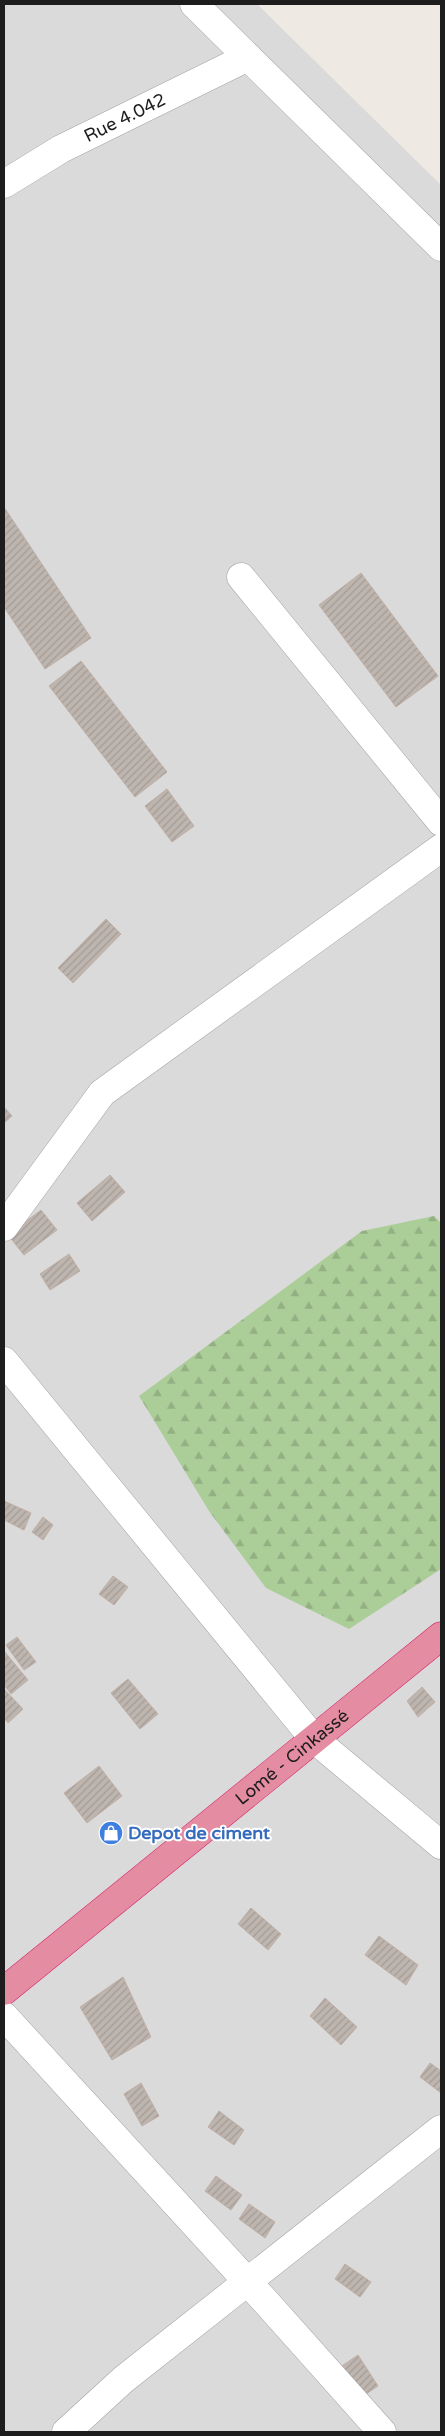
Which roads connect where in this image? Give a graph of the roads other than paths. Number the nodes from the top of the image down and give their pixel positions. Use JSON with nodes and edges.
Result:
{"nodes":[{"id":1,"x":194,"y":4,"type":"edge"},
{"id":2,"x":248,"y":57,"type":"junction"},
{"id":3,"x":4,"y":184,"type":"edge"},
{"id":4,"x":441,"y":247,"type":"edge"},
{"id":5,"x":241,"y":577,"type":"dead end"},
{"id":6,"x":441,"y":822,"type":"edge"},
{"id":7,"x":441,"y":848,"type":"edge"},
{"id":8,"x":4,"y":1227,"type":"edge"},
{"id":9,"x":4,"y":1361,"type":"edge"},
{"id":10,"x":441,"y":1636,"type":"edge"},
{"id":11,"x":314,"y":1739,"type":"junction"},
{"id":12,"x":441,"y":1845,"type":"edge"},
{"id":13,"x":4,"y":1991,"type":"edge"},
{"id":14,"x":4,"y":2016,"type":"edge"},
{"id":15,"x":441,"y":2129,"type":"edge"},
{"id":16,"x":248,"y":2282,"type":"junction"},
{"id":17,"x":66,"y":2432,"type":"edge"},
{"id":18,"x":382,"y":2432,"type":"edge"}],
"edges":[{"from":1,"to":2,"type":"street"},
{"from":2,"to":3,"type":"street","name":"Rue 4.042"},
{"from":2,"to":4,"type":"street"},
{"from":5,"to":6,"type":"street"},
{"from":7,"to":8,"type":"street"},
{"from":9,"to":11,"type":"street"},
{"from":10,"to":11,"type":"highway","name":"Lomé - Cinkassé"},
{"from":11,"to":12,"type":"street"},
{"from":11,"to":13,"type":"highway","name":"Lomé - Cinkassé"},
{"from":14,"to":16,"type":"street"},
{"from":15,"to":16,"type":"street"},
{"from":16,"to":17,"type":"street"},
{"from":16,"to":18,"type":"street"}]}
